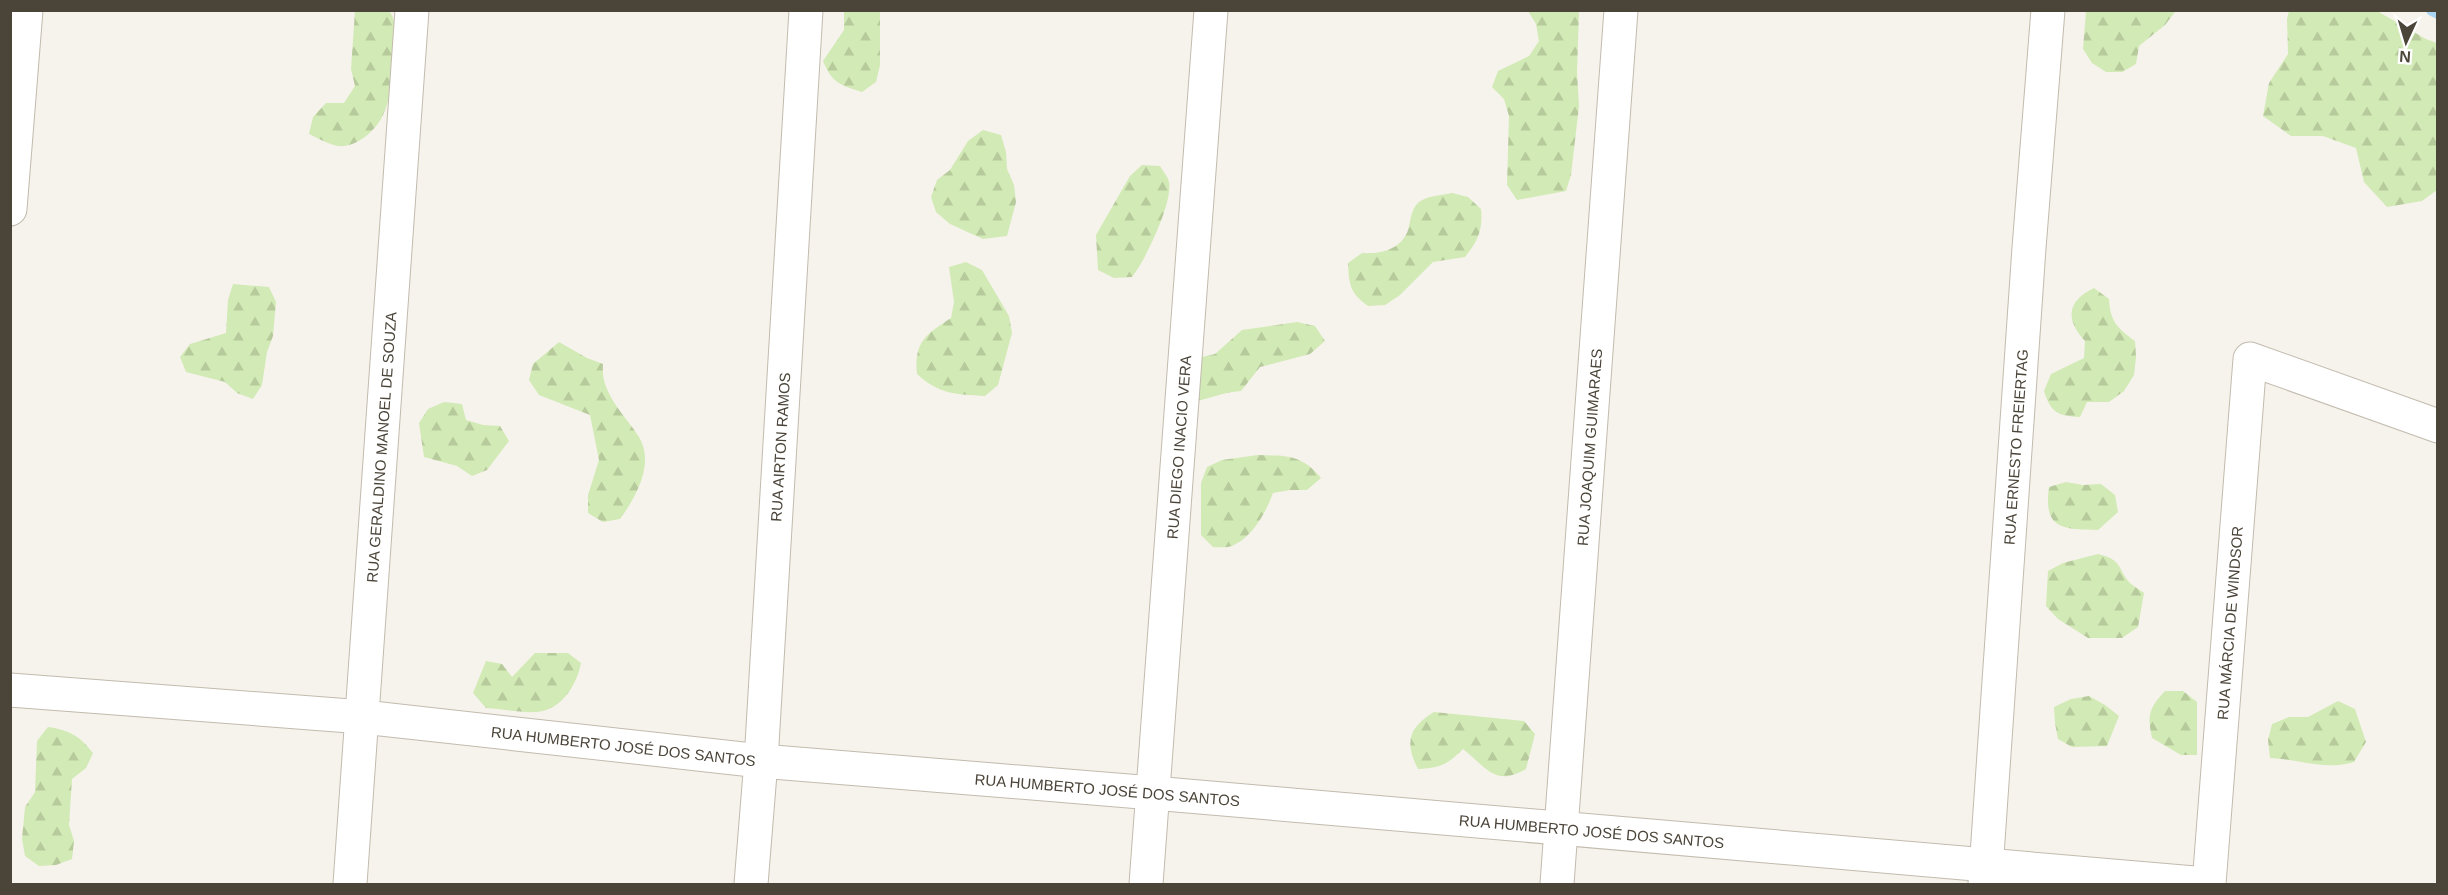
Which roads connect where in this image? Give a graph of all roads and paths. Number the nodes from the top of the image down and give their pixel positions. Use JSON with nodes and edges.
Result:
{"nodes":[{"id":1,"x":26,"y":10,"type":"edge"},
{"id":2,"x":412,"y":10,"type":"edge"},
{"id":3,"x":806,"y":10,"type":"edge"},
{"id":4,"x":1211,"y":10,"type":"edge"},
{"id":5,"x":1621,"y":10,"type":"edge"},
{"id":6,"x":2048,"y":10,"type":"edge"},
{"id":7,"x":10,"y":209,"type":"edge"},
{"id":8,"x":2438,"y":426,"type":"edge"},
{"id":9,"x":10,"y":690,"type":"edge"},
{"id":10,"x":363,"y":717,"type":"junction"},
{"id":11,"x":761,"y":761,"type":"junction"},
{"id":12,"x":1153,"y":793,"type":"junction"},
{"id":13,"x":1562,"y":829,"type":"junction"},
{"id":14,"x":1986,"y":874,"type":"edge"},
{"id":15,"x":350,"y":885,"type":"edge"},
{"id":16,"x":751,"y":885,"type":"edge"},
{"id":17,"x":1146,"y":885,"type":"edge"},
{"id":18,"x":1557,"y":885,"type":"edge"},
{"id":19,"x":2208,"y":885,"type":"edge"}],
"edges":[{"from":1,"to":7,"type":"street"},
{"from":2,"to":10,"type":"street","name":"RUA GERALDINO MANOEL DE SOUZA"},
{"from":3,"to":11,"type":"street","name":"RUA AIRTON RAMOS"},
{"from":4,"to":12,"type":"street","name":"RUA DIEGO INACIO VERA"},
{"from":5,"to":13,"type":"street","name":"RUA JOAQUIM GUIMARAES"},
{"from":6,"to":14,"type":"street","name":"RUA ERNESTO FREIERTAG"},
{"from":8,"to":19,"type":"street","name":"RUA MÁRCIA DE WINDSOR"},
{"from":9,"to":10,"type":"street","name":"RUA HUMBERTO JOSÉ DOS SANTOS"},
{"from":10,"to":11,"type":"street","name":"RUA HUMBERTO JOSÉ DOS SANTOS"},
{"from":10,"to":15,"type":"street","name":"RUA GERALDINO MANOEL DE SOUZA"},
{"from":11,"to":12,"type":"street","name":"RUA HUMBERTO JOSÉ DOS SANTOS"},
{"from":11,"to":16,"type":"street","name":"RUA AIRTON RAMOS"},
{"from":12,"to":13,"type":"street","name":"RUA HUMBERTO JOSÉ DOS SANTOS"},
{"from":12,"to":17,"type":"street","name":"RUA DIEGO INACIO VERA"},
{"from":13,"to":14,"type":"street","name":"RUA HUMBERTO JOSÉ DOS SANTOS"},
{"from":13,"to":18,"type":"street","name":"RUA JOAQUIM GUIMARAES"},
{"from":14,"to":19,"type":"street","name":"RUA HUMBERTO JOSÉ DOS SANTOS"}]}
